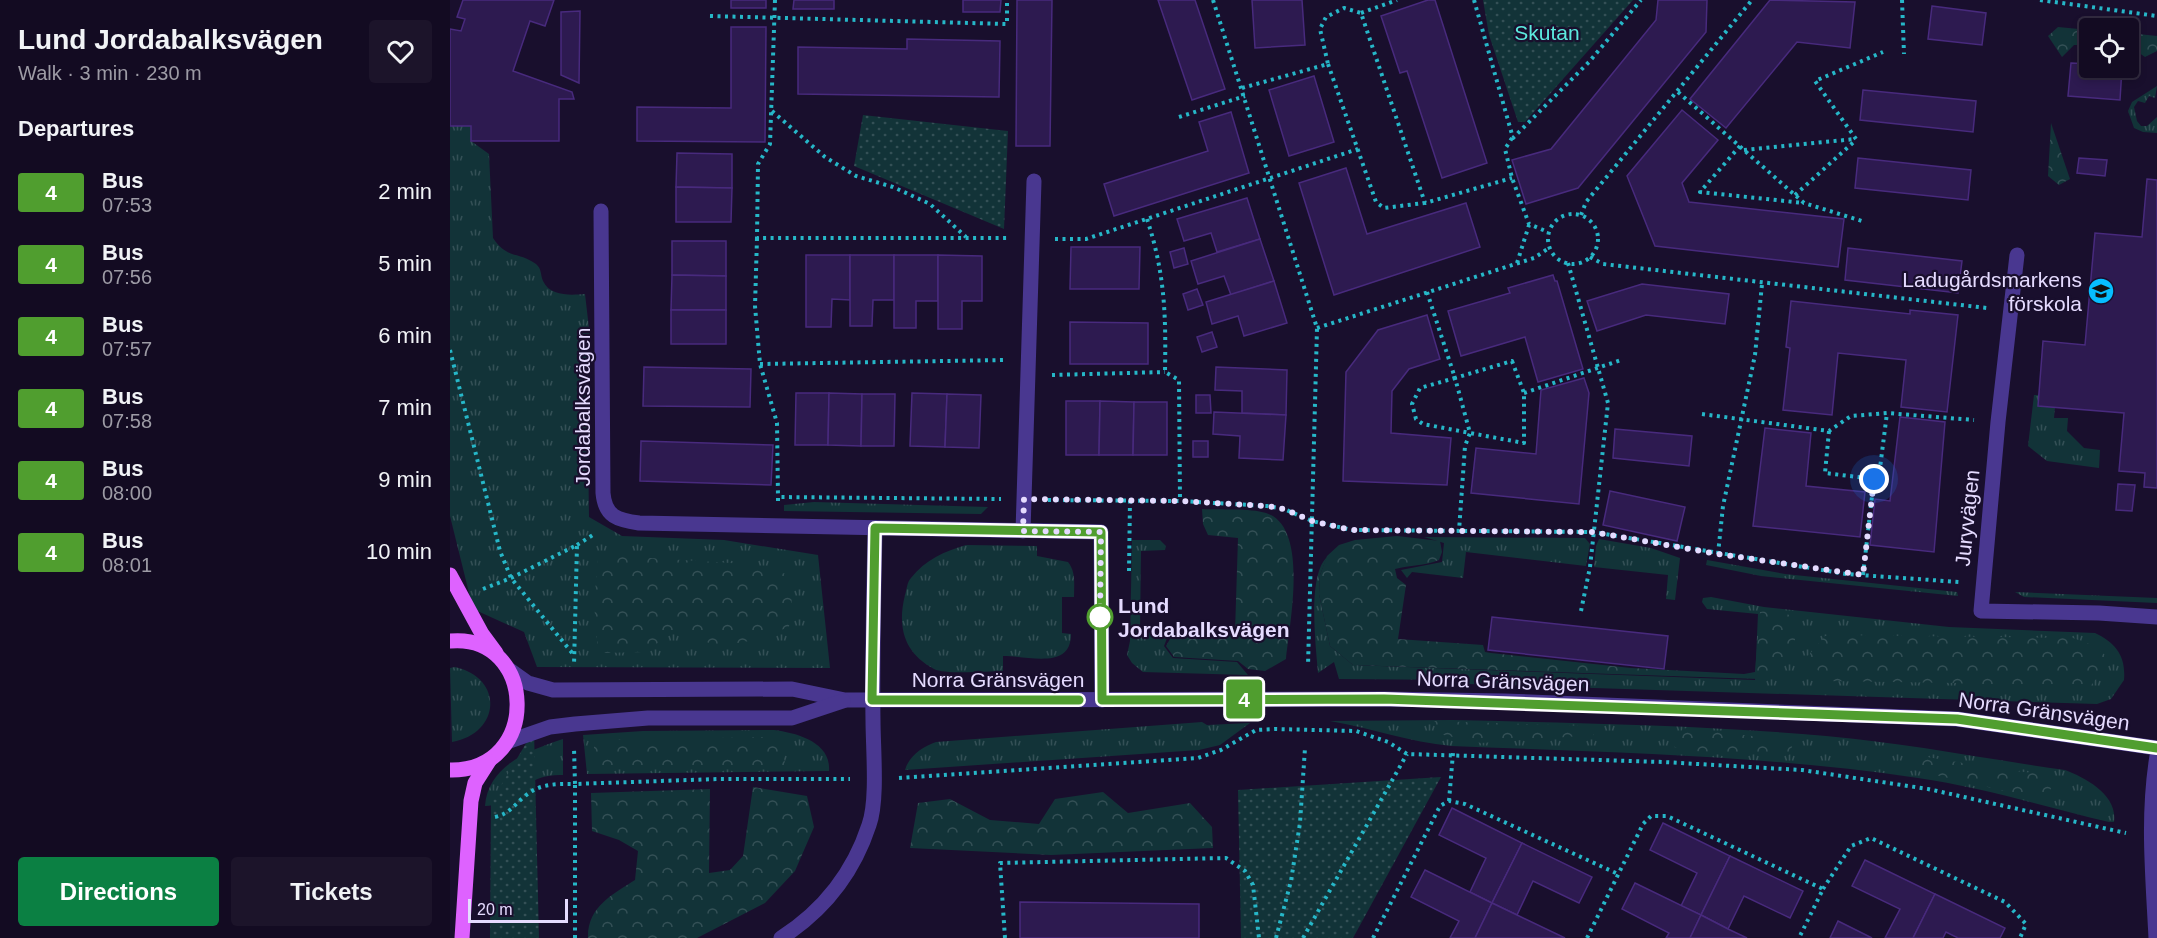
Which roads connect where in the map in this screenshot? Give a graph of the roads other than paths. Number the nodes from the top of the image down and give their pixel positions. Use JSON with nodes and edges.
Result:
{"nodes":[{"id":1,"x":1034,"y":181,"type":"dead end"},
{"id":2,"x":601,"y":211,"type":"dead end"},
{"id":3,"x":2016,"y":255,"type":"dead end"},
{"id":4,"x":875,"y":528,"type":"junction"},
{"id":5,"x":1023,"y":531,"type":"junction"},
{"id":6,"x":450,"y":575,"type":"edge"},
{"id":7,"x":2157,"y":617,"type":"edge"},
{"id":8,"x":450,"y":641,"type":"edge"},
{"id":9,"x":505,"y":665,"type":"junction"},
{"id":10,"x":845,"y":700,"type":"junction"},
{"id":11,"x":872,"y":700,"type":"junction"},
{"id":12,"x":1102,"y":700,"type":"junction"},
{"id":13,"x":507,"y":742,"type":"junction"},
{"id":14,"x":2157,"y":748,"type":"edge"},
{"id":15,"x":2157,"y":756,"type":"edge"},
{"id":16,"x":491,"y":758,"type":"junction"},
{"id":17,"x":450,"y":770,"type":"edge"},
{"id":18,"x":462,"y":938,"type":"edge"},
{"id":19,"x":781,"y":938,"type":"edge"},
{"id":20,"x":2156,"y":938,"type":"edge"}],
"edges":[{"from":1,"to":5,"type":"street"},
{"from":2,"to":4,"type":"street","name":"Jordabalksvägen"},
{"from":3,"to":7,"type":"street","name":"Juryvägen"},
{"from":4,"to":5,"type":"street","name":"Jordabalksvägen"},
{"from":4,"to":11,"type":"street"},
{"from":5,"to":12,"type":"street","name":"Jordabalksvägen"},
{"from":6,"to":9,"type":"main road"},
{"from":8,"to":9,"type":"main road"},
{"from":9,"to":10,"type":"street","name":"Norra Gränsvägen"},
{"from":9,"to":13,"type":"main road"},
{"from":10,"to":11,"type":"street","name":"Norra Gränsvägen"},
{"from":10,"to":13,"type":"street","name":"Norra Gränsvägen"},
{"from":11,"to":12,"type":"street","name":"Norra Gränsvägen"},
{"from":11,"to":19,"type":"street"},
{"from":12,"to":14,"type":"street","name":"Norra Gränsvägen"},
{"from":13,"to":16,"type":"main road"},
{"from":15,"to":20,"type":"street"},
{"from":16,"to":17,"type":"main road"},
{"from":16,"to":18,"type":"main road"}]}
